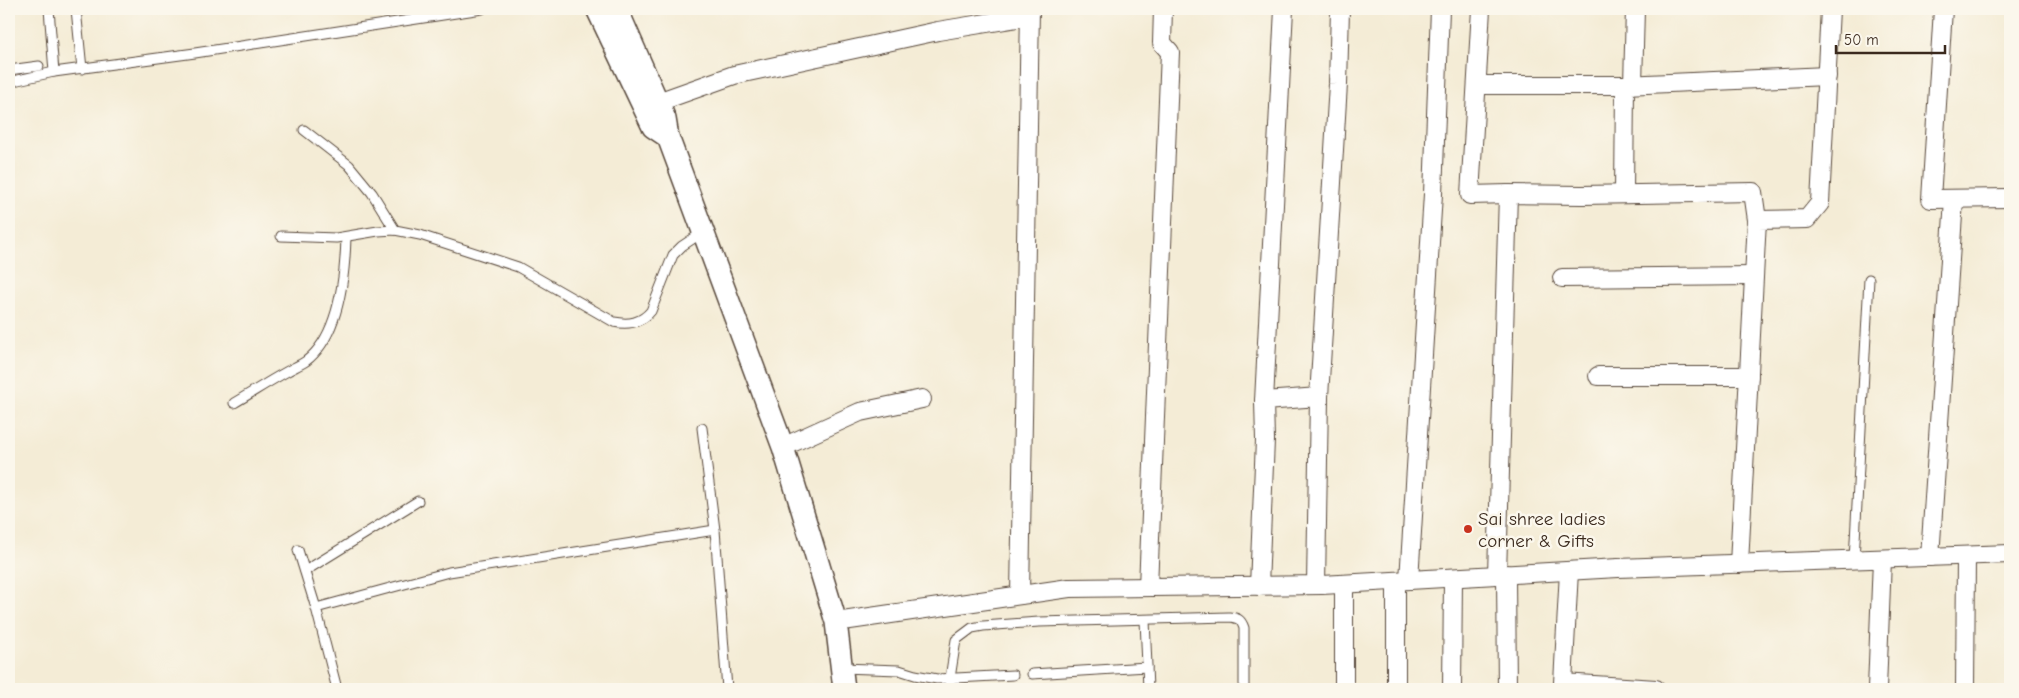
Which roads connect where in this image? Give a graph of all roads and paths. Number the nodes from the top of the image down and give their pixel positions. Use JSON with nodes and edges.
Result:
{"nodes":[{"id":1,"x":49,"y":9,"type":"edge"},
{"id":2,"x":76,"y":9,"type":"edge"},
{"id":3,"x":482,"y":9,"type":"edge"},
{"id":4,"x":597,"y":9,"type":"edge"},
{"id":5,"x":618,"y":9,"type":"edge"},
{"id":6,"x":629,"y":9,"type":"edge"},
{"id":7,"x":1163,"y":9,"type":"edge"},
{"id":8,"x":1284,"y":9,"type":"edge"},
{"id":9,"x":1340,"y":9,"type":"edge"},
{"id":10,"x":1440,"y":9,"type":"edge"},
{"id":11,"x":1481,"y":9,"type":"edge"},
{"id":12,"x":1636,"y":9,"type":"edge"},
{"id":13,"x":1830,"y":9,"type":"edge"},
{"id":14,"x":1943,"y":9,"type":"edge"},
{"id":15,"x":1030,"y":12,"type":"edge"},
{"id":16,"x":636,"y":52,"type":"junction"},
{"id":17,"x":39,"y":66,"type":"dead end"},
{"id":18,"x":82,"y":69,"type":"junction"},
{"id":19,"x":9,"y":70,"type":"edge"},
{"id":20,"x":54,"y":72,"type":"junction"},
{"id":21,"x":1827,"y":76,"type":"junction"},
{"id":22,"x":9,"y":82,"type":"edge"},
{"id":23,"x":1629,"y":84,"type":"junction"},
{"id":24,"x":1477,"y":85,"type":"junction"},
{"id":25,"x":658,"y":102,"type":"junction"},
{"id":26,"x":304,"y":130,"type":"dead end"},
{"id":27,"x":668,"y":137,"type":"junction"},
{"id":28,"x":1508,"y":194,"type":"junction"},
{"id":29,"x":1624,"y":194,"type":"junction"},
{"id":30,"x":2010,"y":198,"type":"edge"},
{"id":31,"x":1954,"y":200,"type":"junction"},
{"id":32,"x":1757,"y":220,"type":"junction"},
{"id":33,"x":395,"y":230,"type":"junction"},
{"id":34,"x":703,"y":232,"type":"junction"},
{"id":35,"x":281,"y":236,"type":"dead end"},
{"id":36,"x":346,"y":237,"type":"junction"},
{"id":37,"x":1754,"y":276,"type":"junction"},
{"id":38,"x":1562,"y":278,"type":"dead end"},
{"id":39,"x":1868,"y":279,"type":"dead end"},
{"id":40,"x":1598,"y":376,"type":"dead end"},
{"id":41,"x":1749,"y":376,"type":"junction"},
{"id":42,"x":1319,"y":397,"type":"junction"},
{"id":43,"x":922,"y":400,"type":"dead end"},
{"id":44,"x":1264,"y":401,"type":"junction"},
{"id":45,"x":234,"y":403,"type":"dead end"},
{"id":46,"x":702,"y":428,"type":"dead end"},
{"id":47,"x":783,"y":447,"type":"junction"},
{"id":48,"x":418,"y":501,"type":"dead end"},
{"id":49,"x":715,"y":530,"type":"junction"},
{"id":50,"x":298,"y":550,"type":"dead end"},
{"id":51,"x":2010,"y":554,"type":"edge"},
{"id":52,"x":1930,"y":557,"type":"junction"},
{"id":53,"x":1966,"y":557,"type":"junction"},
{"id":54,"x":1882,"y":558,"type":"junction"},
{"id":55,"x":1854,"y":560,"type":"junction"},
{"id":56,"x":1739,"y":564,"type":"junction"},
{"id":57,"x":1569,"y":571,"type":"junction"},
{"id":58,"x":305,"y":572,"type":"junction"},
{"id":59,"x":1501,"y":575,"type":"junction"},
{"id":60,"x":1453,"y":578,"type":"junction"},
{"id":61,"x":1403,"y":580,"type":"junction"},
{"id":62,"x":1344,"y":584,"type":"junction"},
{"id":63,"x":1316,"y":585,"type":"junction"},
{"id":64,"x":1259,"y":586,"type":"junction"},
{"id":65,"x":1148,"y":587,"type":"junction"},
{"id":66,"x":1020,"y":595,"type":"junction"},
{"id":67,"x":316,"y":608,"type":"junction"},
{"id":68,"x":1145,"y":620,"type":"junction"},
{"id":69,"x":836,"y":622,"type":"junction"},
{"id":70,"x":1147,"y":667,"type":"junction"},
{"id":71,"x":842,"y":668,"type":"junction"},
{"id":72,"x":1032,"y":674,"type":"dead end"},
{"id":73,"x":1013,"y":675,"type":"dead end"},
{"id":74,"x":950,"y":678,"type":"junction"},
{"id":75,"x":1563,"y":686,"type":"edge"},
{"id":76,"x":337,"y":689,"type":"edge"},
{"id":77,"x":727,"y":689,"type":"edge"},
{"id":78,"x":844,"y":689,"type":"edge"},
{"id":79,"x":950,"y":689,"type":"edge"},
{"id":80,"x":1148,"y":689,"type":"edge"},
{"id":81,"x":1244,"y":689,"type":"edge"},
{"id":82,"x":1344,"y":689,"type":"edge"},
{"id":83,"x":1396,"y":689,"type":"edge"},
{"id":84,"x":1452,"y":689,"type":"edge"},
{"id":85,"x":1507,"y":689,"type":"edge"},
{"id":86,"x":1656,"y":689,"type":"edge"},
{"id":87,"x":1877,"y":689,"type":"edge"},
{"id":88,"x":1965,"y":689,"type":"edge"}],
"edges":[{"from":1,"to":20,"type":"lane"},
{"from":2,"to":18,"type":"lane"},
{"from":3,"to":18,"type":"lane"},
{"from":4,"to":27,"type":"street"},
{"from":5,"to":16,"type":"street"},
{"from":6,"to":16,"type":"street"},
{"from":7,"to":65,"type":"street"},
{"from":8,"to":44,"type":"street"},
{"from":9,"to":42,"type":"street"},
{"from":10,"to":61,"type":"street"},
{"from":11,"to":24,"type":"street"},
{"from":12,"to":23,"type":"street"},
{"from":13,"to":21,"type":"street"},
{"from":14,"to":31,"type":"street"},
{"from":15,"to":25,"type":"street"},
{"from":15,"to":66,"type":"street"},
{"from":16,"to":25,"type":"street"},
{"from":17,"to":19,"type":"lane"},
{"from":18,"to":20,"type":"lane"},
{"from":20,"to":22,"type":"lane"},
{"from":21,"to":23,"type":"street"},
{"from":21,"to":32,"type":"street"},
{"from":23,"to":24,"type":"street"},
{"from":23,"to":29,"type":"street"},
{"from":24,"to":28,"type":"street"},
{"from":25,"to":27,"type":"street"},
{"from":26,"to":33,"type":"lane"},
{"from":27,"to":34,"type":"street"},
{"from":28,"to":29,"type":"street"},
{"from":28,"to":59,"type":"street"},
{"from":29,"to":32,"type":"street"},
{"from":30,"to":31,"type":"street"},
{"from":31,"to":52,"type":"street"},
{"from":32,"to":37,"type":"street"},
{"from":33,"to":34,"type":"lane"},
{"from":33,"to":36,"type":"lane"},
{"from":34,"to":47,"type":"street"},
{"from":35,"to":36,"type":"lane"},
{"from":36,"to":45,"type":"lane"},
{"from":37,"to":38,"type":"street"},
{"from":37,"to":41,"type":"street"},
{"from":39,"to":55,"type":"lane"},
{"from":40,"to":41,"type":"street"},
{"from":41,"to":56,"type":"street"},
{"from":42,"to":44,"type":"street"},
{"from":42,"to":63,"type":"street"},
{"from":43,"to":47,"type":"street"},
{"from":44,"to":64,"type":"street"},
{"from":46,"to":49,"type":"lane"},
{"from":47,"to":69,"type":"street"},
{"from":48,"to":58,"type":"lane"},
{"from":49,"to":67,"type":"lane"},
{"from":49,"to":77,"type":"lane"},
{"from":50,"to":58,"type":"lane"},
{"from":51,"to":53,"type":"street"},
{"from":52,"to":53,"type":"street"},
{"from":52,"to":54,"type":"street"},
{"from":53,"to":88,"type":"street"},
{"from":54,"to":55,"type":"street"},
{"from":54,"to":87,"type":"street"},
{"from":55,"to":56,"type":"street"},
{"from":56,"to":57,"type":"street"},
{"from":57,"to":59,"type":"street"},
{"from":57,"to":75,"type":"street"},
{"from":58,"to":67,"type":"lane"},
{"from":59,"to":60,"type":"street"},
{"from":59,"to":85,"type":"street"},
{"from":60,"to":61,"type":"street"},
{"from":60,"to":84,"type":"street"},
{"from":61,"to":62,"type":"street"},
{"from":61,"to":83,"type":"street"},
{"from":62,"to":63,"type":"street"},
{"from":62,"to":82,"type":"street"},
{"from":63,"to":64,"type":"street"},
{"from":64,"to":65,"type":"street"},
{"from":65,"to":66,"type":"street"},
{"from":66,"to":69,"type":"street"},
{"from":67,"to":76,"type":"lane"},
{"from":68,"to":70,"type":"lane"},
{"from":68,"to":74,"type":"lane"},
{"from":68,"to":81,"type":"lane"},
{"from":69,"to":71,"type":"street"},
{"from":70,"to":72,"type":"lane"},
{"from":70,"to":80,"type":"lane"},
{"from":71,"to":74,"type":"lane"},
{"from":71,"to":78,"type":"street"},
{"from":73,"to":74,"type":"lane"},
{"from":74,"to":79,"type":"lane"},
{"from":75,"to":86,"type":"street"}]}
